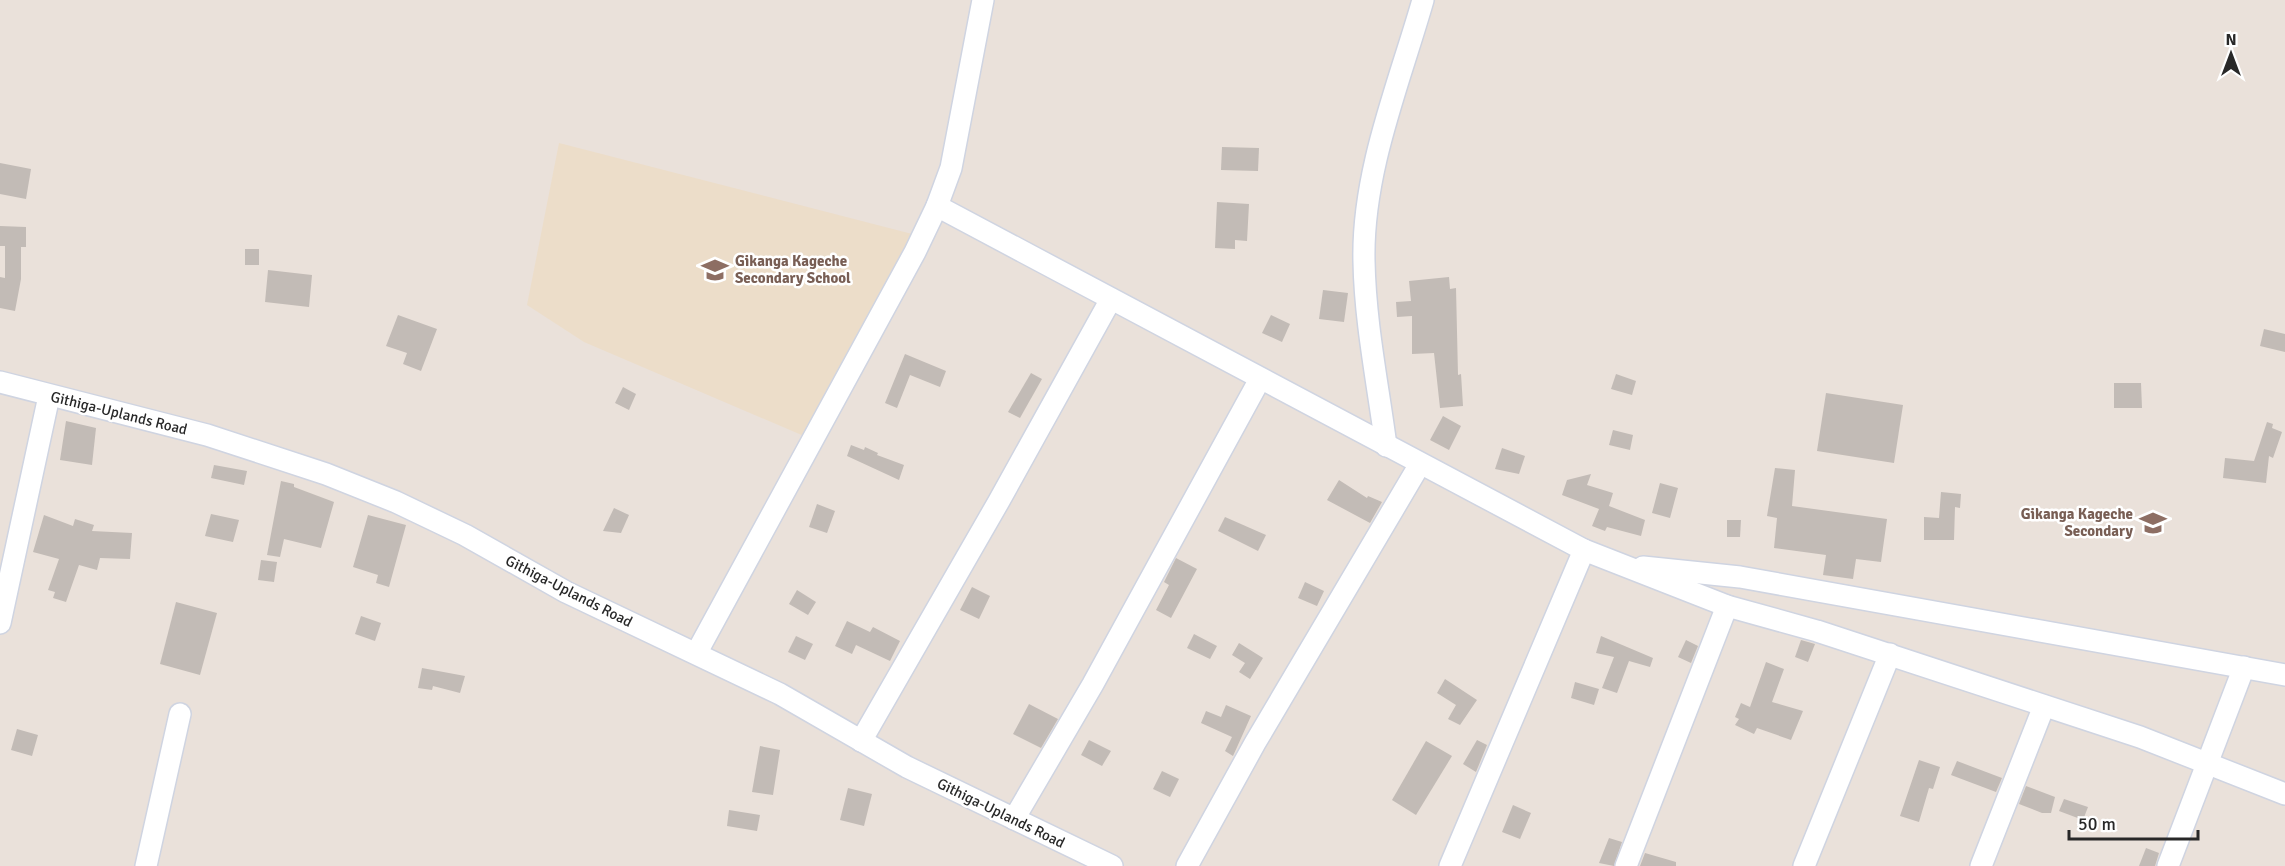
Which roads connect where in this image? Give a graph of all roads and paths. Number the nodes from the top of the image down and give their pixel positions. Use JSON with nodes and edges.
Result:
{"nodes":[{"id":1,"x":983,"y":0,"type":"edge"},
{"id":2,"x":1423,"y":0,"type":"edge"},
{"id":3,"x":937,"y":206,"type":"junction"},
{"id":4,"x":1111,"y":299,"type":"junction"},
{"id":5,"x":1260,"y":379,"type":"junction"},
{"id":6,"x":0,"y":382,"type":"edge"},
{"id":7,"x":49,"y":396,"type":"junction"},
{"id":8,"x":1386,"y":446,"type":"junction"},
{"id":9,"x":1420,"y":464,"type":"junction"},
{"id":10,"x":1584,"y":550,"type":"junction"},
{"id":11,"x":1622,"y":565,"type":"junction"},
{"id":12,"x":1727,"y":606,"type":"junction"},
{"id":13,"x":0,"y":623,"type":"edge"},
{"id":14,"x":696,"y":652,"type":"junction"},
{"id":15,"x":1890,"y":654,"type":"junction"},
{"id":16,"x":2244,"y":667,"type":"junction"},
{"id":17,"x":2285,"y":675,"type":"edge"},
{"id":18,"x":2044,"y":706,"type":"junction"},
{"id":19,"x":180,"y":714,"type":"dead end"},
{"id":20,"x":861,"y":741,"type":"junction"},
{"id":21,"x":2208,"y":761,"type":"junction"},
{"id":22,"x":2285,"y":794,"type":"edge"},
{"id":23,"x":1014,"y":819,"type":"junction"},
{"id":24,"x":146,"y":866,"type":"edge"},
{"id":25,"x":1112,"y":866,"type":"edge"},
{"id":26,"x":1187,"y":866,"type":"edge"},
{"id":27,"x":1450,"y":866,"type":"edge"},
{"id":28,"x":1626,"y":866,"type":"edge"},
{"id":29,"x":1804,"y":866,"type":"edge"},
{"id":30,"x":1981,"y":866,"type":"edge"},
{"id":31,"x":2168,"y":866,"type":"edge"}],
"edges":[{"from":1,"to":3,"type":"street"},
{"from":2,"to":8,"type":"street"},
{"from":3,"to":4,"type":"street"},
{"from":3,"to":14,"type":"street"},
{"from":4,"to":5,"type":"street"},
{"from":4,"to":20,"type":"street"},
{"from":5,"to":8,"type":"street"},
{"from":5,"to":23,"type":"street"},
{"from":6,"to":7,"type":"street","name":"Githiga-Uplands Road"},
{"from":7,"to":13,"type":"street"},
{"from":7,"to":14,"type":"street","name":"Githiga-Uplands Road"},
{"from":8,"to":9,"type":"street"},
{"from":9,"to":10,"type":"street"},
{"from":9,"to":26,"type":"street"},
{"from":10,"to":11,"type":"street"},
{"from":10,"to":27,"type":"street"},
{"from":11,"to":12,"type":"street"},
{"from":11,"to":16,"type":"street"},
{"from":12,"to":15,"type":"street"},
{"from":12,"to":28,"type":"street"},
{"from":14,"to":20,"type":"street","name":"Githiga-Uplands Road"},
{"from":15,"to":18,"type":"street"},
{"from":15,"to":29,"type":"street"},
{"from":16,"to":17,"type":"street"},
{"from":16,"to":21,"type":"street"},
{"from":18,"to":21,"type":"street"},
{"from":18,"to":30,"type":"street"},
{"from":19,"to":24,"type":"street"},
{"from":20,"to":23,"type":"street","name":"Githiga-Uplands Road"},
{"from":21,"to":22,"type":"street"},
{"from":21,"to":31,"type":"street"},
{"from":23,"to":25,"type":"street","name":"Githiga-Uplands Road"}]}
